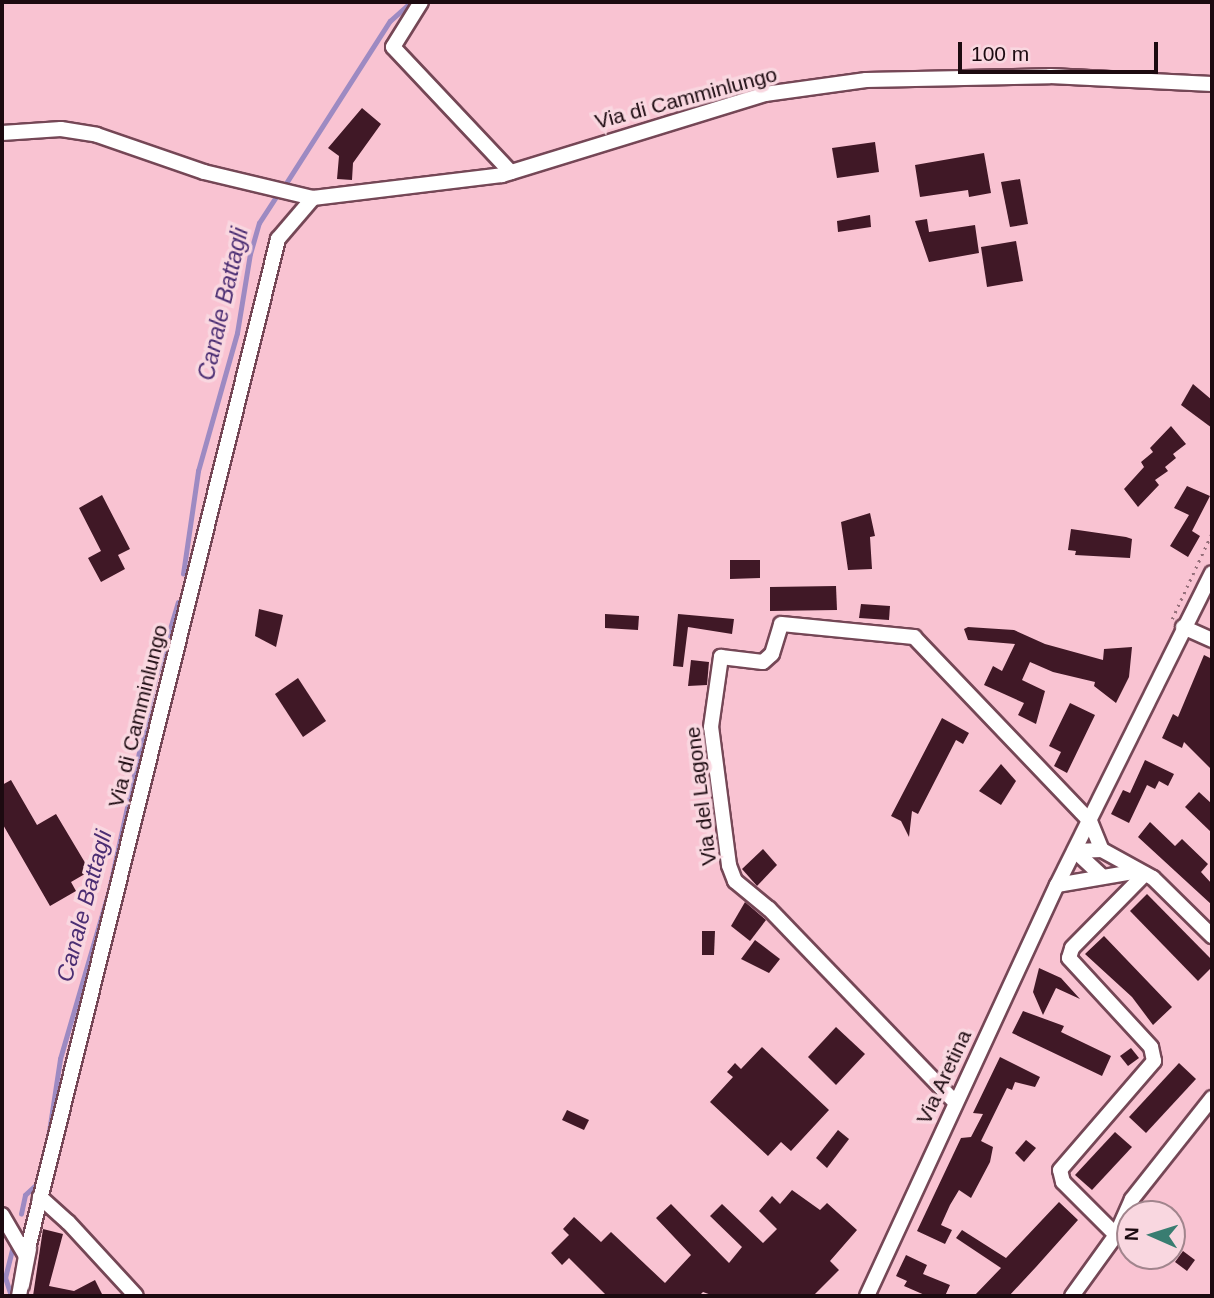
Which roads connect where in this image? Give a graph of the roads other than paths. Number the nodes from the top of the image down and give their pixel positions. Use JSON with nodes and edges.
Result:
{"nodes":[{"id":1,"x":421,"y":2,"type":"edge"},
{"id":2,"x":1212,"y":84,"type":"edge"},
{"id":3,"x":2,"y":133,"type":"edge"},
{"id":4,"x":511,"y":172,"type":"junction"},
{"id":5,"x":313,"y":198,"type":"junction"},
{"id":6,"x":1212,"y":573,"type":"edge"},
{"id":7,"x":1183,"y":627,"type":"junction"},
{"id":8,"x":1212,"y":640,"type":"edge"},
{"id":9,"x":1090,"y":821,"type":"junction"},
{"id":10,"x":1102,"y":850,"type":"junction"},
{"id":11,"x":1075,"y":851,"type":"junction"},
{"id":12,"x":1142,"y":872,"type":"junction"},
{"id":13,"x":1103,"y":877,"type":"junction"},
{"id":14,"x":1057,"y":885,"type":"junction"},
{"id":15,"x":1212,"y":936,"type":"edge"},
{"id":16,"x":1212,"y":1098,"type":"edge"},
{"id":17,"x":955,"y":1102,"type":"junction"},
{"id":18,"x":40,"y":1198,"type":"junction"},
{"id":19,"x":1132,"y":1200,"type":"edge"},
{"id":20,"x":2,"y":1215,"type":"edge"},
{"id":21,"x":1116,"y":1235,"type":"joint"},
{"id":22,"x":26,"y":1256,"type":"junction"},
{"id":23,"x":21,"y":1291,"type":"edge"},
{"id":24,"x":869,"y":1292,"type":"edge"},
{"id":25,"x":136,"y":1296,"type":"edge"},
{"id":26,"x":1072,"y":1296,"type":"edge"}],
"edges":[{"from":1,"to":4,"type":"street"},
{"from":2,"to":4,"type":"street","name":"Via di Camminlungo"},
{"from":3,"to":5,"type":"street","name":"Via di Camminlungo"},
{"from":4,"to":5,"type":"street","name":"Via di Camminlungo"},
{"from":5,"to":18,"type":"street","name":"Via di Camminlungo"},
{"from":6,"to":7,"type":"street"},
{"from":7,"to":8,"type":"street"},
{"from":7,"to":9,"type":"street"},
{"from":9,"to":10,"type":"street"},
{"from":9,"to":11,"type":"street"},
{"from":9,"to":17,"type":"street","name":"Via del Lagone"},
{"from":10,"to":11,"type":"street"},
{"from":10,"to":12,"type":"street"},
{"from":11,"to":13,"type":"street"},
{"from":11,"to":14,"type":"street","name":"Via Aretina"},
{"from":12,"to":13,"type":"street"},
{"from":12,"to":15,"type":"street"},
{"from":12,"to":21,"type":"street"},
{"from":13,"to":14,"type":"street"},
{"from":14,"to":17,"type":"street","name":"Via Aretina"},
{"from":16,"to":19,"type":"street"},
{"from":17,"to":24,"type":"street","name":"Via Aretina"},
{"from":18,"to":22,"type":"street","name":"Via di Camminlungo"},
{"from":18,"to":23,"type":"street"},
{"from":18,"to":25,"type":"street"},
{"from":20,"to":22,"type":"street"},
{"from":21,"to":26,"type":"street"},
{"from":22,"to":23,"type":"street","name":"Via di Camminlungo"}]}
